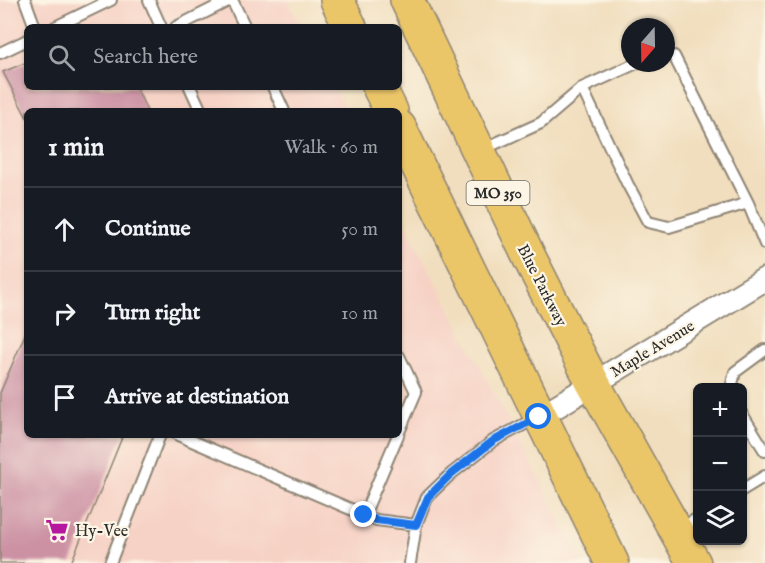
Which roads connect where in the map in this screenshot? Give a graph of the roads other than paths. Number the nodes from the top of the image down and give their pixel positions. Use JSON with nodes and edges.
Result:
{"nodes":[{"id":1,"x":25,"y":0,"type":"edge"},
{"id":2,"x":111,"y":0,"type":"edge"},
{"id":3,"x":149,"y":0,"type":"edge"},
{"id":4,"x":231,"y":0,"type":"edge"},
{"id":5,"x":337,"y":0,"type":"edge"},
{"id":6,"x":407,"y":0,"type":"edge"},
{"id":7,"x":34,"y":24,"type":"edge"},
{"id":8,"x":61,"y":24,"type":"edge"},
{"id":9,"x":160,"y":24,"type":"edge"},
{"id":10,"x":182,"y":24,"type":"edge"},
{"id":11,"x":243,"y":24,"type":"edge"},
{"id":12,"x":349,"y":24,"type":"edge"},
{"id":13,"x":24,"y":41,"type":"edge"},
{"id":14,"x":0,"y":53,"type":"edge"},
{"id":15,"x":675,"y":58,"type":"edge"},
{"id":16,"x":621,"y":71,"type":"edge"},
{"id":17,"x":582,"y":88,"type":"junction"},
{"id":18,"x":191,"y":90,"type":"edge"},
{"id":19,"x":274,"y":90,"type":"edge"},
{"id":20,"x":380,"y":90,"type":"edge"},
{"id":21,"x":200,"y":108,"type":"edge"},
{"id":22,"x":283,"y":108,"type":"edge"},
{"id":23,"x":390,"y":108,"type":"edge"},
{"id":24,"x":402,"y":133,"type":"edge"},
{"id":25,"x":478,"y":152,"type":"junction"},
{"id":26,"x":748,"y":203,"type":"junction"},
{"id":27,"x":765,"y":244,"type":"edge"},
{"id":28,"x":765,"y":279,"type":"edge"},
{"id":29,"x":765,"y":350,"type":"edge"},
{"id":30,"x":402,"y":362,"type":"edge"},
{"id":31,"x":593,"y":383,"type":"junction"},
{"id":32,"x":732,"y":383,"type":"edge"},
{"id":33,"x":539,"y":417,"type":"junction"},
{"id":34,"x":747,"y":422,"type":"edge"},
{"id":35,"x":402,"y":425,"type":"edge"},
{"id":36,"x":159,"y":438,"type":"edge"},
{"id":37,"x":185,"y":438,"type":"edge"},
{"id":38,"x":396,"y":438,"type":"edge"},
{"id":39,"x":765,"y":451,"type":"edge"},
{"id":40,"x":765,"y":476,"type":"edge"},
{"id":41,"x":747,"y":487,"type":"edge"},
{"id":42,"x":364,"y":515,"type":"junction"},
{"id":43,"x":416,"y":525,"type":"junction"},
{"id":44,"x":687,"y":525,"type":"edge"},
{"id":45,"x":110,"y":563,"type":"edge"},
{"id":46,"x":410,"y":563,"type":"edge"},
{"id":47,"x":612,"y":563,"type":"edge"},
{"id":48,"x":694,"y":563,"type":"edge"}],
"edges":[{"from":1,"to":7,"type":"lane"},
{"from":2,"to":8,"type":"lane"},
{"from":3,"to":9,"type":"lane"},
{"from":4,"to":10,"type":"lane"},
{"from":4,"to":11,"type":"lane"},
{"from":5,"to":12,"type":"highway"},
{"from":6,"to":25,"type":"highway","name":"Blue Parkway","number":"MO 350"},
{"from":13,"to":14,"type":"lane"},
{"from":15,"to":26,"type":"lane"},
{"from":16,"to":17,"type":"lane"},
{"from":17,"to":25,"type":"lane"},
{"from":17,"to":26,"type":"lane"},
{"from":18,"to":21,"type":"lane"},
{"from":19,"to":22,"type":"lane"},
{"from":20,"to":23,"type":"highway"},
{"from":24,"to":33,"type":"highway"},
{"from":25,"to":31,"type":"highway","name":"Blue Parkway","number":"MO 350"},
{"from":26,"to":27,"type":"lane"},
{"from":28,"to":31,"type":"street","name":"Maple Avenue"},
{"from":29,"to":32,"type":"lane"},
{"from":30,"to":35,"type":"lane"},
{"from":31,"to":33,"type":"street","name":"Maple Avenue"},
{"from":31,"to":44,"type":"highway","name":"Blue Parkway","number":"MO 350"},
{"from":33,"to":43,"type":"lane"},
{"from":33,"to":47,"type":"highway"},
{"from":34,"to":39,"type":"lane"},
{"from":36,"to":45,"type":"lane"},
{"from":37,"to":42,"type":"lane"},
{"from":38,"to":42,"type":"lane"},
{"from":40,"to":41,"type":"lane"},
{"from":42,"to":43,"type":"lane"},
{"from":43,"to":46,"type":"lane"},
{"from":44,"to":48,"type":"highway","name":"Blue Parkway","number":"MO 350"}]}
